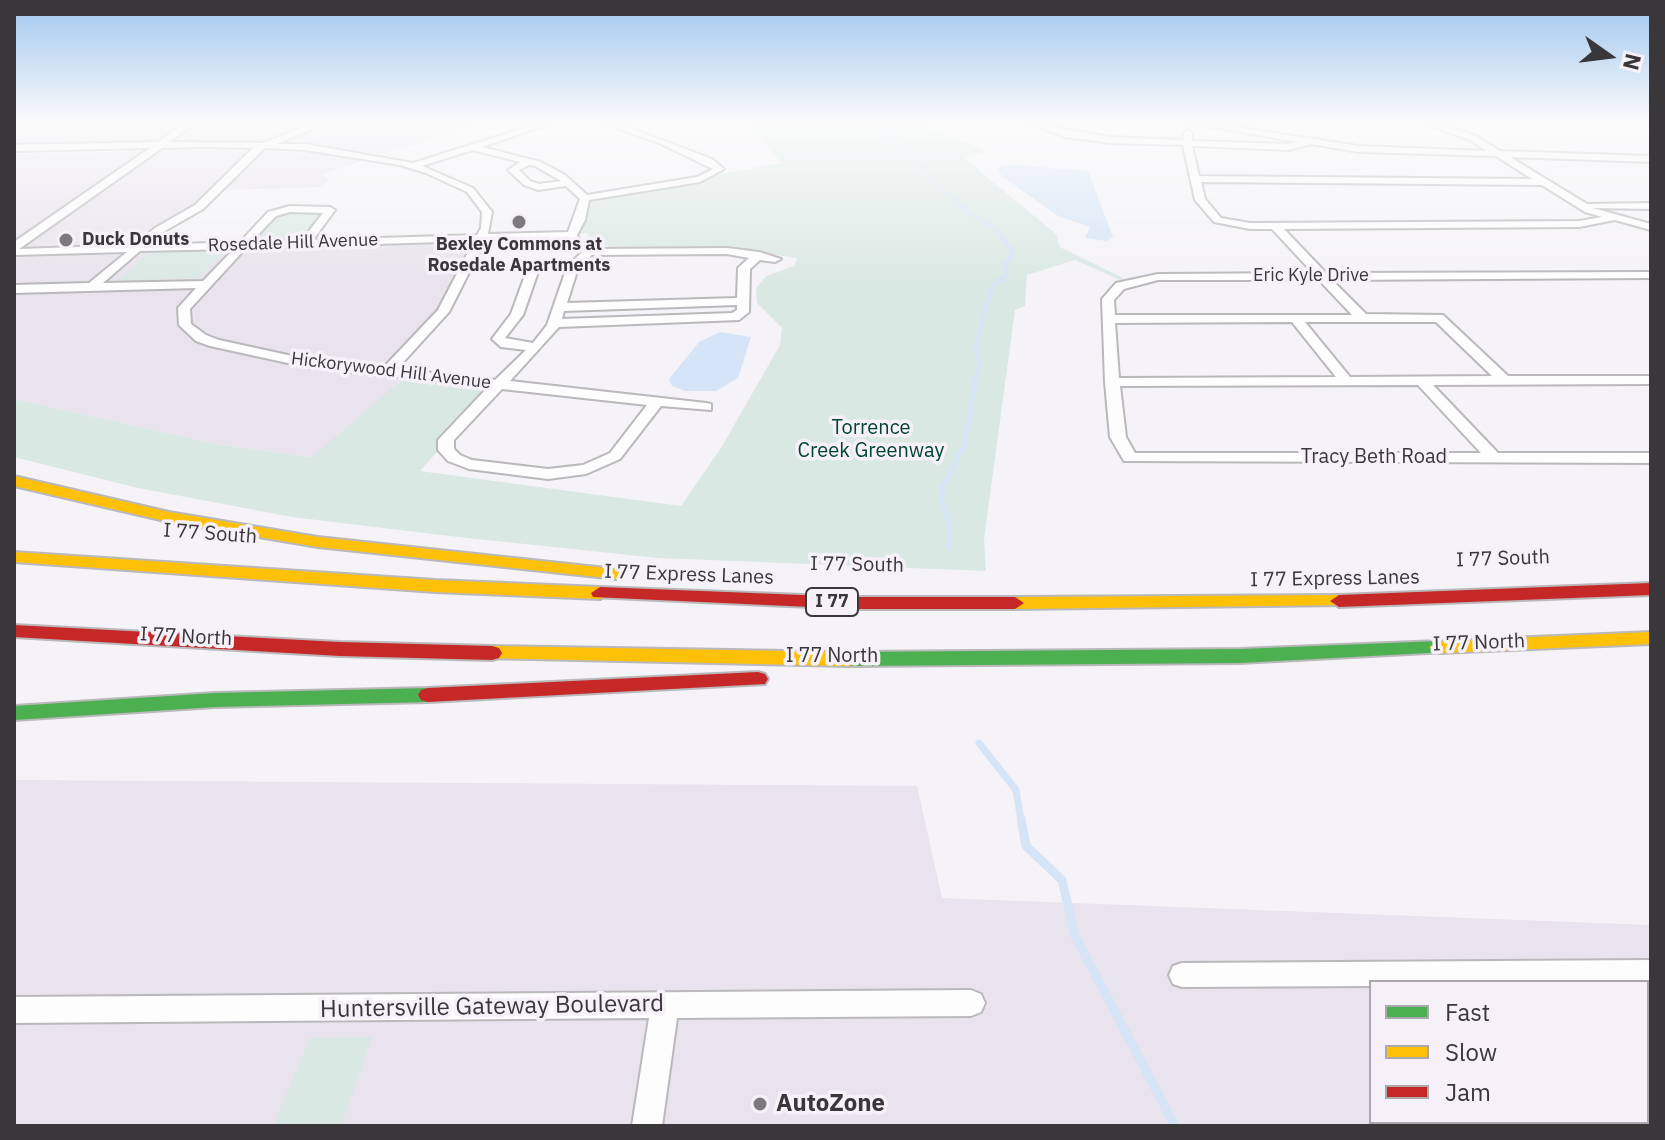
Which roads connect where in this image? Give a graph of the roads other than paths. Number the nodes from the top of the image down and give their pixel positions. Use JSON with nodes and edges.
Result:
{"nodes":[{"id":1,"x":115,"y":176,"type":"edge"},
{"id":2,"x":230,"y":176,"type":"edge"},
{"id":3,"x":438,"y":176,"type":"edge"},
{"id":4,"x":520,"y":176,"type":"edge"},
{"id":5,"x":560,"y":176,"type":"edge"},
{"id":6,"x":705,"y":176,"type":"edge"},
{"id":7,"x":1538,"y":176,"type":"edge"},
{"id":8,"x":1194,"y":179,"type":"joint"},
{"id":9,"x":1548,"y":182,"type":"junction"},
{"id":10,"x":568,"y":183,"type":"junction"},
{"id":11,"x":585,"y":198,"type":"junction"},
{"id":12,"x":1580,"y":205,"type":"junction"},
{"id":13,"x":1651,"y":206,"type":"edge"},
{"id":14,"x":1612,"y":218,"type":"junction"},
{"id":15,"x":1275,"y":226,"type":"junction"},
{"id":16,"x":1651,"y":227,"type":"edge"},
{"id":17,"x":572,"y":235,"type":"junction"},
{"id":18,"x":481,"y":238,"type":"junction"},
{"id":19,"x":305,"y":243,"type":"junction"},
{"id":20,"x":242,"y":245,"type":"junction"},
{"id":21,"x":137,"y":248,"type":"junction"},
{"id":22,"x":14,"y":250,"type":"edge"},
{"id":23,"x":589,"y":252,"type":"junction"},
{"id":24,"x":759,"y":255,"type":"junction"},
{"id":25,"x":775,"y":259,"type":"dead end"},
{"id":26,"x":575,"y":264,"type":"junction"},
{"id":27,"x":1651,"y":275,"type":"edge"},
{"id":28,"x":1324,"y":276,"type":"junction"},
{"id":29,"x":205,"y":284,"type":"junction"},
{"id":30,"x":93,"y":286,"type":"junction"},
{"id":31,"x":14,"y":289,"type":"edge"},
{"id":32,"x":743,"y":301,"type":"junction"},
{"id":33,"x":561,"y":307,"type":"junction"},
{"id":34,"x":1295,"y":318,"type":"junction"},
{"id":35,"x":1362,"y":318,"type":"junction"},
{"id":36,"x":1109,"y":319,"type":"junction"},
{"id":37,"x":554,"y":323,"type":"junction"},
{"id":38,"x":536,"y":347,"type":"junction"},
{"id":39,"x":387,"y":372,"type":"junction"},
{"id":40,"x":1504,"y":380,"type":"junction"},
{"id":41,"x":1651,"y":380,"type":"edge"},
{"id":42,"x":1422,"y":381,"type":"junction"},
{"id":43,"x":1112,"y":382,"type":"junction"},
{"id":44,"x":1347,"y":382,"type":"junction"},
{"id":45,"x":498,"y":384,"type":"junction"},
{"id":46,"x":658,"y":401,"type":"junction"},
{"id":47,"x":706,"y":407,"type":"dead end"},
{"id":48,"x":1117,"y":428,"type":"joint"},
{"id":49,"x":1493,"y":457,"type":"junction"},
{"id":50,"x":1651,"y":458,"type":"edge"},
{"id":51,"x":14,"y":481,"type":"edge"},
{"id":52,"x":14,"y":542,"type":"edge"},
{"id":53,"x":14,"y":557,"type":"edge"},
{"id":54,"x":1651,"y":573,"type":"edge"},
{"id":55,"x":714,"y":583,"type":"junction"},
{"id":56,"x":1651,"y":589,"type":"edge"},
{"id":57,"x":14,"y":631,"type":"edge"},
{"id":58,"x":1651,"y":638,"type":"edge"},
{"id":59,"x":14,"y":649,"type":"edge"},
{"id":60,"x":108,"y":655,"type":"dead end"},
{"id":61,"x":240,"y":662,"type":"dead end"},
{"id":62,"x":450,"y":671,"type":"dead end"},
{"id":63,"x":1325,"y":671,"type":"dead end"},
{"id":64,"x":511,"y":673,"type":"dead end"},
{"id":65,"x":1172,"y":675,"type":"dead end"},
{"id":66,"x":14,"y":713,"type":"edge"},
{"id":67,"x":1651,"y":972,"type":"edge"},
{"id":68,"x":1182,"y":975,"type":"dead end"},
{"id":69,"x":971,"y":1003,"type":"dead end"},
{"id":70,"x":665,"y":1005,"type":"junction"},
{"id":71,"x":14,"y":1010,"type":"edge"},
{"id":72,"x":647,"y":1126,"type":"edge"}],
"edges":[{"from":1,"to":22,"type":"street"},
{"from":2,"to":21,"type":"street"},
{"from":3,"to":18,"type":"street"},
{"from":4,"to":10,"type":"street"},
{"from":5,"to":10,"type":"street"},
{"from":6,"to":11,"type":"street"},
{"from":7,"to":9,"type":"street"},
{"from":8,"to":9,"type":"street"},
{"from":8,"to":15,"type":"street"},
{"from":9,"to":12,"type":"street"},
{"from":10,"to":11,"type":"street"},
{"from":11,"to":17,"type":"street"},
{"from":12,"to":13,"type":"street"},
{"from":12,"to":14,"type":"street"},
{"from":14,"to":15,"type":"street"},
{"from":14,"to":16,"type":"street"},
{"from":15,"to":28,"type":"street"},
{"from":17,"to":18,"type":"street","name":"Rosedale Hill Avenue"},
{"from":17,"to":23,"type":"street"},
{"from":18,"to":19,"type":"street","name":"Rosedale Hill Avenue"},
{"from":18,"to":39,"type":"street"},
{"from":19,"to":20,"type":"street","name":"Rosedale Hill Avenue"},
{"from":19,"to":20,"type":"street","name":"Hickorywood Hill Avenue"},
{"from":20,"to":21,"type":"street","name":"Rosedale Hill Avenue"},
{"from":20,"to":29,"type":"street","name":"Hickorywood Hill Avenue"},
{"from":21,"to":22,"type":"street","name":"Rosedale Hill Avenue"},
{"from":21,"to":30,"type":"street"},
{"from":23,"to":24,"type":"street"},
{"from":23,"to":26,"type":"street"},
{"from":24,"to":25,"type":"street"},
{"from":24,"to":32,"type":"street"},
{"from":26,"to":33,"type":"street"},
{"from":26,"to":38,"type":"street"},
{"from":27,"to":28,"type":"street","name":"Eric Kyle Drive"},
{"from":28,"to":35,"type":"street"},
{"from":28,"to":36,"type":"street","name":"Eric Kyle Drive"},
{"from":29,"to":30,"type":"street"},
{"from":29,"to":39,"type":"street","name":"Hickorywood Hill Avenue"},
{"from":30,"to":31,"type":"street"},
{"from":32,"to":33,"type":"street"},
{"from":32,"to":37,"type":"street"},
{"from":33,"to":37,"type":"street"},
{"from":34,"to":35,"type":"street"},
{"from":34,"to":36,"type":"street"},
{"from":34,"to":44,"type":"street"},
{"from":35,"to":40,"type":"street"},
{"from":36,"to":43,"type":"street","name":"Eric Kyle Drive"},
{"from":37,"to":38,"type":"street"},
{"from":38,"to":45,"type":"street"},
{"from":39,"to":45,"type":"street","name":"Hickorywood Hill Avenue"},
{"from":40,"to":41,"type":"street"},
{"from":40,"to":42,"type":"street"},
{"from":42,"to":44,"type":"street"},
{"from":42,"to":49,"type":"street"},
{"from":43,"to":44,"type":"street"},
{"from":43,"to":48,"type":"street","name":"Eric Kyle Drive"},
{"from":45,"to":46,"type":"street","name":"Hickorywood Hill Avenue"},
{"from":45,"to":46,"type":"street"},
{"from":46,"to":47,"type":"street","name":"Hickorywood Hill Avenue"},
{"from":48,"to":49,"type":"street","name":"Tracy Beth Road"},
{"from":49,"to":50,"type":"street","name":"Tracy Beth Road"},
{"from":51,"to":55,"type":"highway"},
{"from":52,"to":55,"type":"highway","name":"I 77 South","number":"I 77"},
{"from":53,"to":56,"type":"highway","name":"I 77 Express Lanes","number":"I 77"},
{"from":54,"to":55,"type":"highway","name":"I 77 South","number":"I 77"},
{"from":57,"to":58,"type":"highway"},
{"from":59,"to":60,"type":"highway"},
{"from":61,"to":62,"type":"highway","name":"I 77 North"},
{"from":63,"to":65,"type":"highway"},
{"from":64,"to":66,"type":"highway","name":"I 77 North"},
{"from":67,"to":68,"type":"street"},
{"from":69,"to":70,"type":"street","name":"Huntersville Gateway Boulevard"},
{"from":70,"to":71,"type":"street","name":"Huntersville Gateway Boulevard"},
{"from":70,"to":72,"type":"street"}]}
